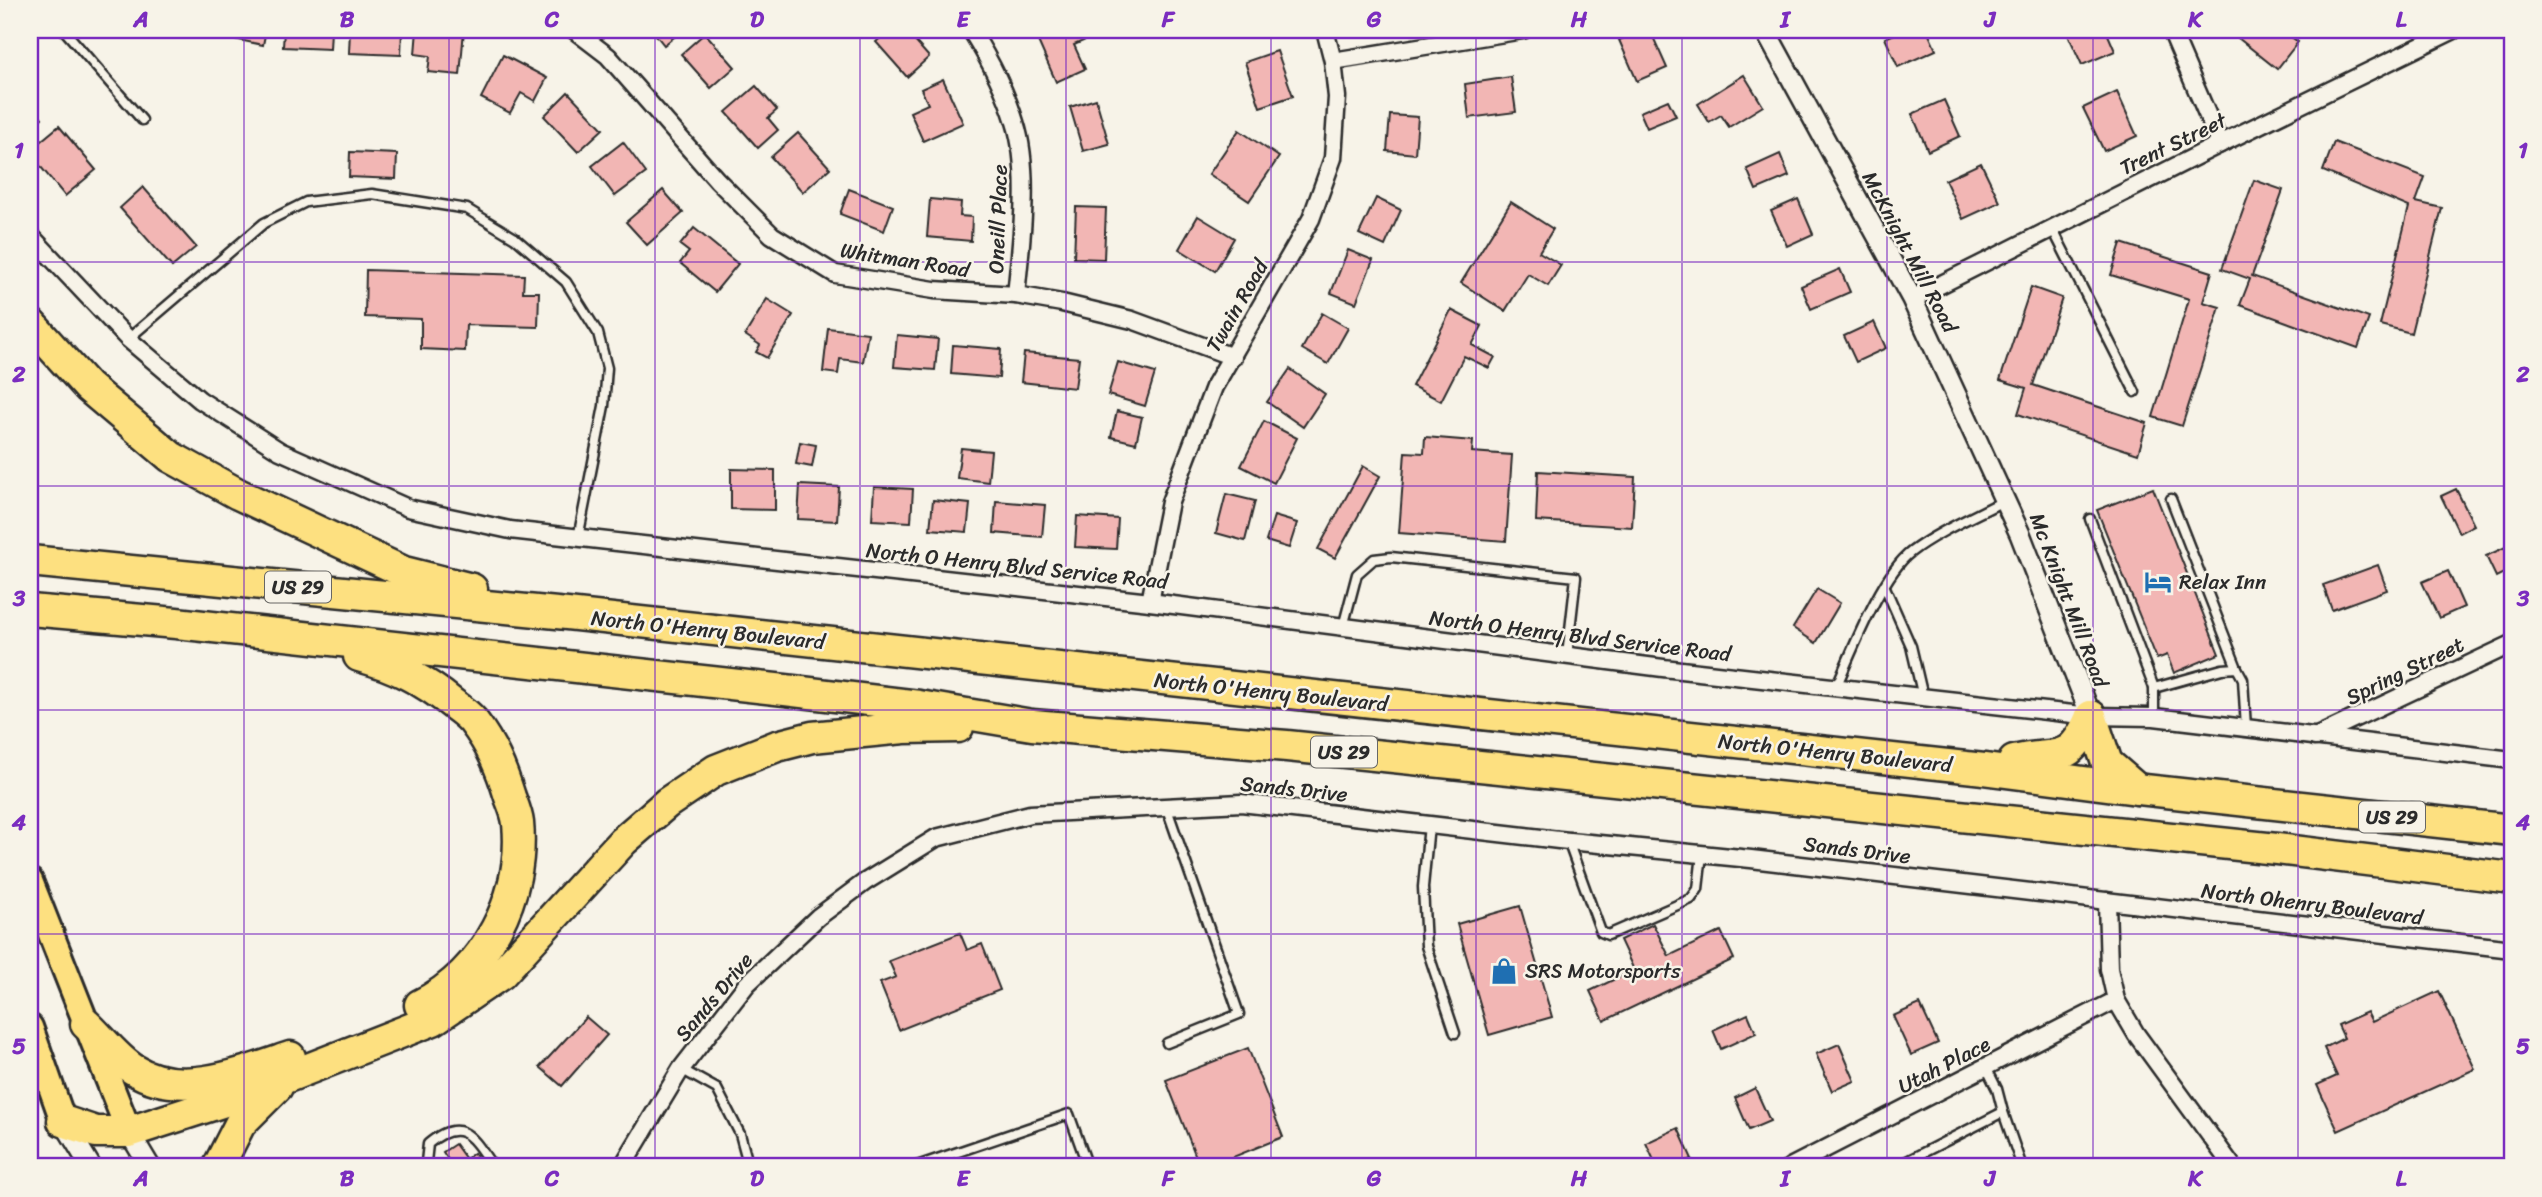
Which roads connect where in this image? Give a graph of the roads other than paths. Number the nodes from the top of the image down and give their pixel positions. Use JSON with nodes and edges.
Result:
{"nodes":[{"id":1,"x":64,"y":30,"type":"edge"},
{"id":2,"x":574,"y":30,"type":"edge"},
{"id":3,"x":971,"y":30,"type":"edge"},
{"id":4,"x":1325,"y":30,"type":"edge"},
{"id":5,"x":1523,"y":30,"type":"edge"},
{"id":6,"x":1765,"y":30,"type":"edge"},
{"id":7,"x":2171,"y":30,"type":"edge"},
{"id":8,"x":2454,"y":30,"type":"edge"},
{"id":9,"x":1333,"y":61,"type":"junction"},
{"id":10,"x":142,"y":121,"type":"dead end"},
{"id":11,"x":2220,"y":144,"type":"junction"},
{"id":12,"x":2052,"y":228,"type":"junction"},
{"id":13,"x":30,"y":235,"type":"edge"},
{"id":14,"x":1016,"y":295,"type":"junction"},
{"id":15,"x":1912,"y":299,"type":"junction"},
{"id":16,"x":30,"y":323,"type":"edge"},
{"id":17,"x":128,"y":340,"type":"junction"},
{"id":18,"x":1233,"y":357,"type":"junction"},
{"id":19,"x":2135,"y":391,"type":"dead end"},
{"id":20,"x":2171,"y":499,"type":"dead end"},
{"id":21,"x":2005,"y":500,"type":"junction"},
{"id":22,"x":2090,"y":519,"type":"dead end"},
{"id":23,"x":578,"y":538,"type":"junction"},
{"id":24,"x":30,"y":561,"type":"edge"},
{"id":25,"x":1885,"y":587,"type":"junction"},
{"id":26,"x":1150,"y":602,"type":"junction"},
{"id":27,"x":30,"y":610,"type":"edge"},
{"id":28,"x":567,"y":614,"type":"junction"},
{"id":29,"x":176,"y":623,"type":"junction"},
{"id":30,"x":1343,"y":627,"type":"junction"},
{"id":31,"x":2512,"y":644,"type":"edge"},
{"id":32,"x":1567,"y":656,"type":"junction"},
{"id":33,"x":2237,"y":668,"type":"junction"},
{"id":34,"x":1836,"y":688,"type":"junction"},
{"id":35,"x":2154,"y":688,"type":"junction"},
{"id":36,"x":1923,"y":697,"type":"junction"},
{"id":37,"x":2091,"y":716,"type":"junction"},
{"id":38,"x":2154,"y":718,"type":"junction"},
{"id":39,"x":1032,"y":725,"type":"junction"},
{"id":40,"x":2246,"y":730,"type":"junction"},
{"id":41,"x":2315,"y":737,"type":"junction"},
{"id":42,"x":2512,"y":760,"type":"edge"},
{"id":43,"x":1984,"y":769,"type":"junction"},
{"id":44,"x":2137,"y":789,"type":"junction"},
{"id":45,"x":1166,"y":806,"type":"junction"},
{"id":46,"x":1429,"y":825,"type":"junction"},
{"id":47,"x":2512,"y":830,"type":"edge"},
{"id":48,"x":1568,"y":841,"type":"junction"},
{"id":49,"x":1702,"y":854,"type":"junction"},
{"id":50,"x":2512,"y":878,"type":"edge"},
{"id":51,"x":30,"y":881,"type":"edge"},
{"id":52,"x":2107,"y":901,"type":"junction"},
{"id":53,"x":2512,"y":949,"type":"edge"},
{"id":54,"x":2116,"y":999,"type":"junction"},
{"id":55,"x":86,"y":1024,"type":"junction"},
{"id":56,"x":30,"y":1027,"type":"edge"},
{"id":57,"x":1455,"y":1033,"type":"dead end"},
{"id":58,"x":1167,"y":1043,"type":"dead end"},
{"id":59,"x":1986,"y":1067,"type":"junction"},
{"id":60,"x":681,"y":1069,"type":"junction"},
{"id":61,"x":287,"y":1077,"type":"junction"},
{"id":62,"x":2003,"y":1112,"type":"junction"},
{"id":63,"x":63,"y":1121,"type":"junction"},
{"id":64,"x":129,"y":1132,"type":"junction"},
{"id":65,"x":91,"y":1167,"type":"edge"},
{"id":66,"x":150,"y":1167,"type":"edge"},
{"id":67,"x":218,"y":1167,"type":"edge"},
{"id":68,"x":430,"y":1167,"type":"edge"},
{"id":69,"x":493,"y":1167,"type":"edge"},
{"id":70,"x":622,"y":1167,"type":"edge"},
{"id":71,"x":749,"y":1167,"type":"edge"},
{"id":72,"x":914,"y":1167,"type":"edge"},
{"id":73,"x":1088,"y":1167,"type":"edge"},
{"id":74,"x":1790,"y":1167,"type":"edge"},
{"id":75,"x":1895,"y":1167,"type":"edge"},
{"id":76,"x":2022,"y":1167,"type":"edge"},
{"id":77,"x":2233,"y":1167,"type":"edge"}],
"edges":[{"from":1,"to":10,"type":"lane"},
{"from":2,"to":14,"type":"street","name":"Whitman Road"},
{"from":3,"to":14,"type":"street","name":"Oneill Place"},
{"from":4,"to":9,"type":"street","name":"Twain Road"},
{"from":5,"to":9,"type":"street"},
{"from":6,"to":15,"type":"street","name":"McKnight Mill Road"},
{"from":7,"to":11,"type":"street"},
{"from":8,"to":11,"type":"street","name":"Trent Street"},
{"from":9,"to":18,"type":"street","name":"Twain Road"},
{"from":11,"to":12,"type":"street","name":"Trent Street"},
{"from":12,"to":15,"type":"street","name":"Trent Street"},
{"from":12,"to":19,"type":"lane"},
{"from":13,"to":17,"type":"street","name":"North O Henry Blvd Service Road"},
{"from":14,"to":18,"type":"street","name":"Whitman Road"},
{"from":15,"to":21,"type":"street","name":"McKnight Mill Road"},
{"from":16,"to":28,"type":"highway"},
{"from":17,"to":23,"type":"street","name":"North O Henry Blvd Service Road"},
{"from":17,"to":23,"type":"lane"},
{"from":18,"to":26,"type":"street","name":"Twain Road"},
{"from":20,"to":33,"type":"lane"},
{"from":21,"to":25,"type":"lane"},
{"from":21,"to":37,"type":"street","name":"Mc Knight Mill Road"},
{"from":22,"to":35,"type":"lane"},
{"from":23,"to":26,"type":"street","name":"North O Henry Blvd Service Road"},
{"from":24,"to":28,"type":"highway","name":"North O'Henry Boulevard","number":"US 29"},
{"from":25,"to":34,"type":"lane"},
{"from":25,"to":36,"type":"lane"},
{"from":26,"to":30,"type":"street","name":"North O Henry Blvd Service Road"},
{"from":27,"to":29,"type":"highway","number":"US 29"},
{"from":28,"to":43,"type":"highway","name":"North O'Henry Boulevard","number":"US 29"},
{"from":29,"to":39,"type":"highway","number":"US 29"},
{"from":29,"to":55,"type":"highway"},
{"from":30,"to":32,"type":"street","name":"North O Henry Blvd Service Road"},
{"from":30,"to":32,"type":"lane"},
{"from":31,"to":41,"type":"street","name":"Spring Street"},
{"from":32,"to":34,"type":"street","name":"North O Henry Blvd Service Road"},
{"from":33,"to":35,"type":"lane"},
{"from":33,"to":40,"type":"lane"},
{"from":34,"to":36,"type":"street","name":"North O Henry Blvd Service Road"},
{"from":35,"to":38,"type":"lane"},
{"from":36,"to":37,"type":"street","name":"North O Henry Blvd Service Road"},
{"from":37,"to":38,"type":"street"},
{"from":37,"to":43,"type":"highway"},
{"from":37,"to":44,"type":"highway"},
{"from":38,"to":40,"type":"street"},
{"from":39,"to":50,"type":"highway","number":"US 29"},
{"from":39,"to":61,"type":"highway"},
{"from":40,"to":41,"type":"street"},
{"from":41,"to":42,"type":"street"},
{"from":43,"to":44,"type":"highway","name":"North O'Henry Boulevard","number":"US 29"},
{"from":44,"to":47,"type":"highway","name":"North O'Henry Boulevard","number":"US 29"},
{"from":45,"to":46,"type":"street","name":"Sands Drive"},
{"from":45,"to":58,"type":"lane"},
{"from":45,"to":60,"type":"street","name":"Sands Drive"},
{"from":46,"to":48,"type":"street","name":"Sands Drive"},
{"from":46,"to":57,"type":"lane"},
{"from":48,"to":49,"type":"street","name":"Sands Drive"},
{"from":48,"to":49,"type":"lane"},
{"from":49,"to":52,"type":"street","name":"Sands Drive"},
{"from":51,"to":55,"type":"main road"},
{"from":52,"to":53,"type":"street","name":"North Ohenry Boulevard"},
{"from":52,"to":54,"type":"street"},
{"from":54,"to":59,"type":"street","name":"Utah Place"},
{"from":54,"to":77,"type":"street"},
{"from":55,"to":64,"type":"main road"},
{"from":56,"to":63,"type":"main road"},
{"from":59,"to":62,"type":"lane"},
{"from":59,"to":74,"type":"street","name":"Utah Place"},
{"from":60,"to":70,"type":"street","name":"Sands Drive"},
{"from":60,"to":71,"type":"lane"},
{"from":61,"to":64,"type":"highway"},
{"from":61,"to":67,"type":"highway"},
{"from":62,"to":75,"type":"lane"},
{"from":62,"to":76,"type":"lane"},
{"from":63,"to":64,"type":"highway"},
{"from":63,"to":65,"type":"street"},
{"from":64,"to":66,"type":"street"},
{"from":68,"to":69,"type":"lane"},
{"from":72,"to":73,"type":"lane"}]}
